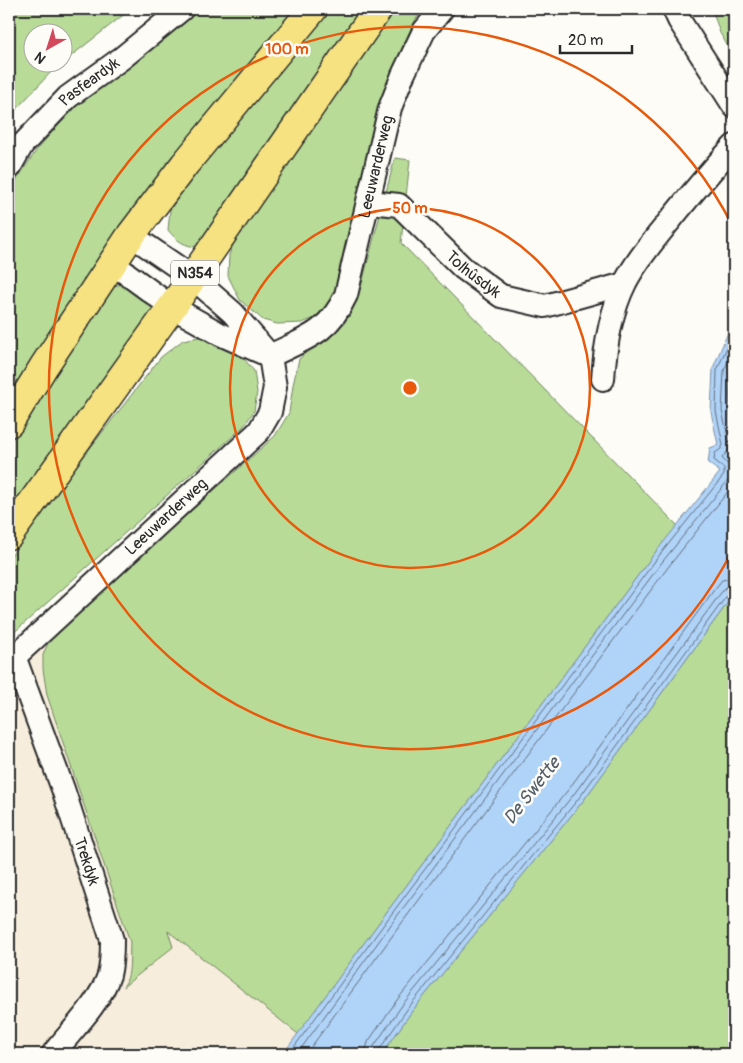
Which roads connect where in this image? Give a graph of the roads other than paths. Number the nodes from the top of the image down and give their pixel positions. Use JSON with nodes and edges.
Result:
{"nodes":[{"id":1,"x":182,"y":9,"type":"edge"},
{"id":2,"x":313,"y":9,"type":"edge"},
{"id":3,"x":378,"y":9,"type":"edge"},
{"id":4,"x":442,"y":9,"type":"edge"},
{"id":5,"x":674,"y":9,"type":"edge"},
{"id":6,"x":734,"y":106,"type":"edge"},
{"id":7,"x":734,"y":146,"type":"edge"},
{"id":8,"x":9,"y":168,"type":"edge"},
{"id":9,"x":369,"y":202,"type":"junction"},
{"id":10,"x":131,"y":235,"type":"junction"},
{"id":11,"x":112,"y":263,"type":"junction"},
{"id":12,"x":192,"y":277,"type":"junction"},
{"id":13,"x":624,"y":284,"type":"junction"},
{"id":14,"x":172,"y":307,"type":"junction"},
{"id":15,"x":270,"y":356,"type":"junction"},
{"id":16,"x":603,"y":379,"type":"dead end"},
{"id":17,"x":9,"y":423,"type":"edge"},
{"id":18,"x":9,"y":535,"type":"edge"},
{"id":19,"x":12,"y":659,"type":"edge"},
{"id":20,"x":53,"y":1054,"type":"edge"}],
"edges":[{"from":1,"to":8,"type":"street","name":"Pasfeardyk"},
{"from":2,"to":10,"type":"main road"},
{"from":3,"to":12,"type":"main road","number":"N354"},
{"from":4,"to":9,"type":"street","name":"Leeuwarderweg"},
{"from":5,"to":6,"type":"street"},
{"from":7,"to":13,"type":"street"},
{"from":9,"to":13,"type":"street","name":"Tolhûsdyk"},
{"from":9,"to":15,"type":"street","name":"Leeuwarderweg"},
{"from":10,"to":11,"type":"main road"},
{"from":10,"to":12,"type":"street"},
{"from":11,"to":14,"type":"street"},
{"from":11,"to":17,"type":"main road"},
{"from":12,"to":14,"type":"main road","number":"N354"},
{"from":12,"to":15,"type":"street"},
{"from":13,"to":16,"type":"street"},
{"from":14,"to":15,"type":"street"},
{"from":14,"to":18,"type":"main road","number":"N354"},
{"from":15,"to":19,"type":"street","name":"Leeuwarderweg"},
{"from":19,"to":20,"type":"street","name":"Trekdyk"}]}
